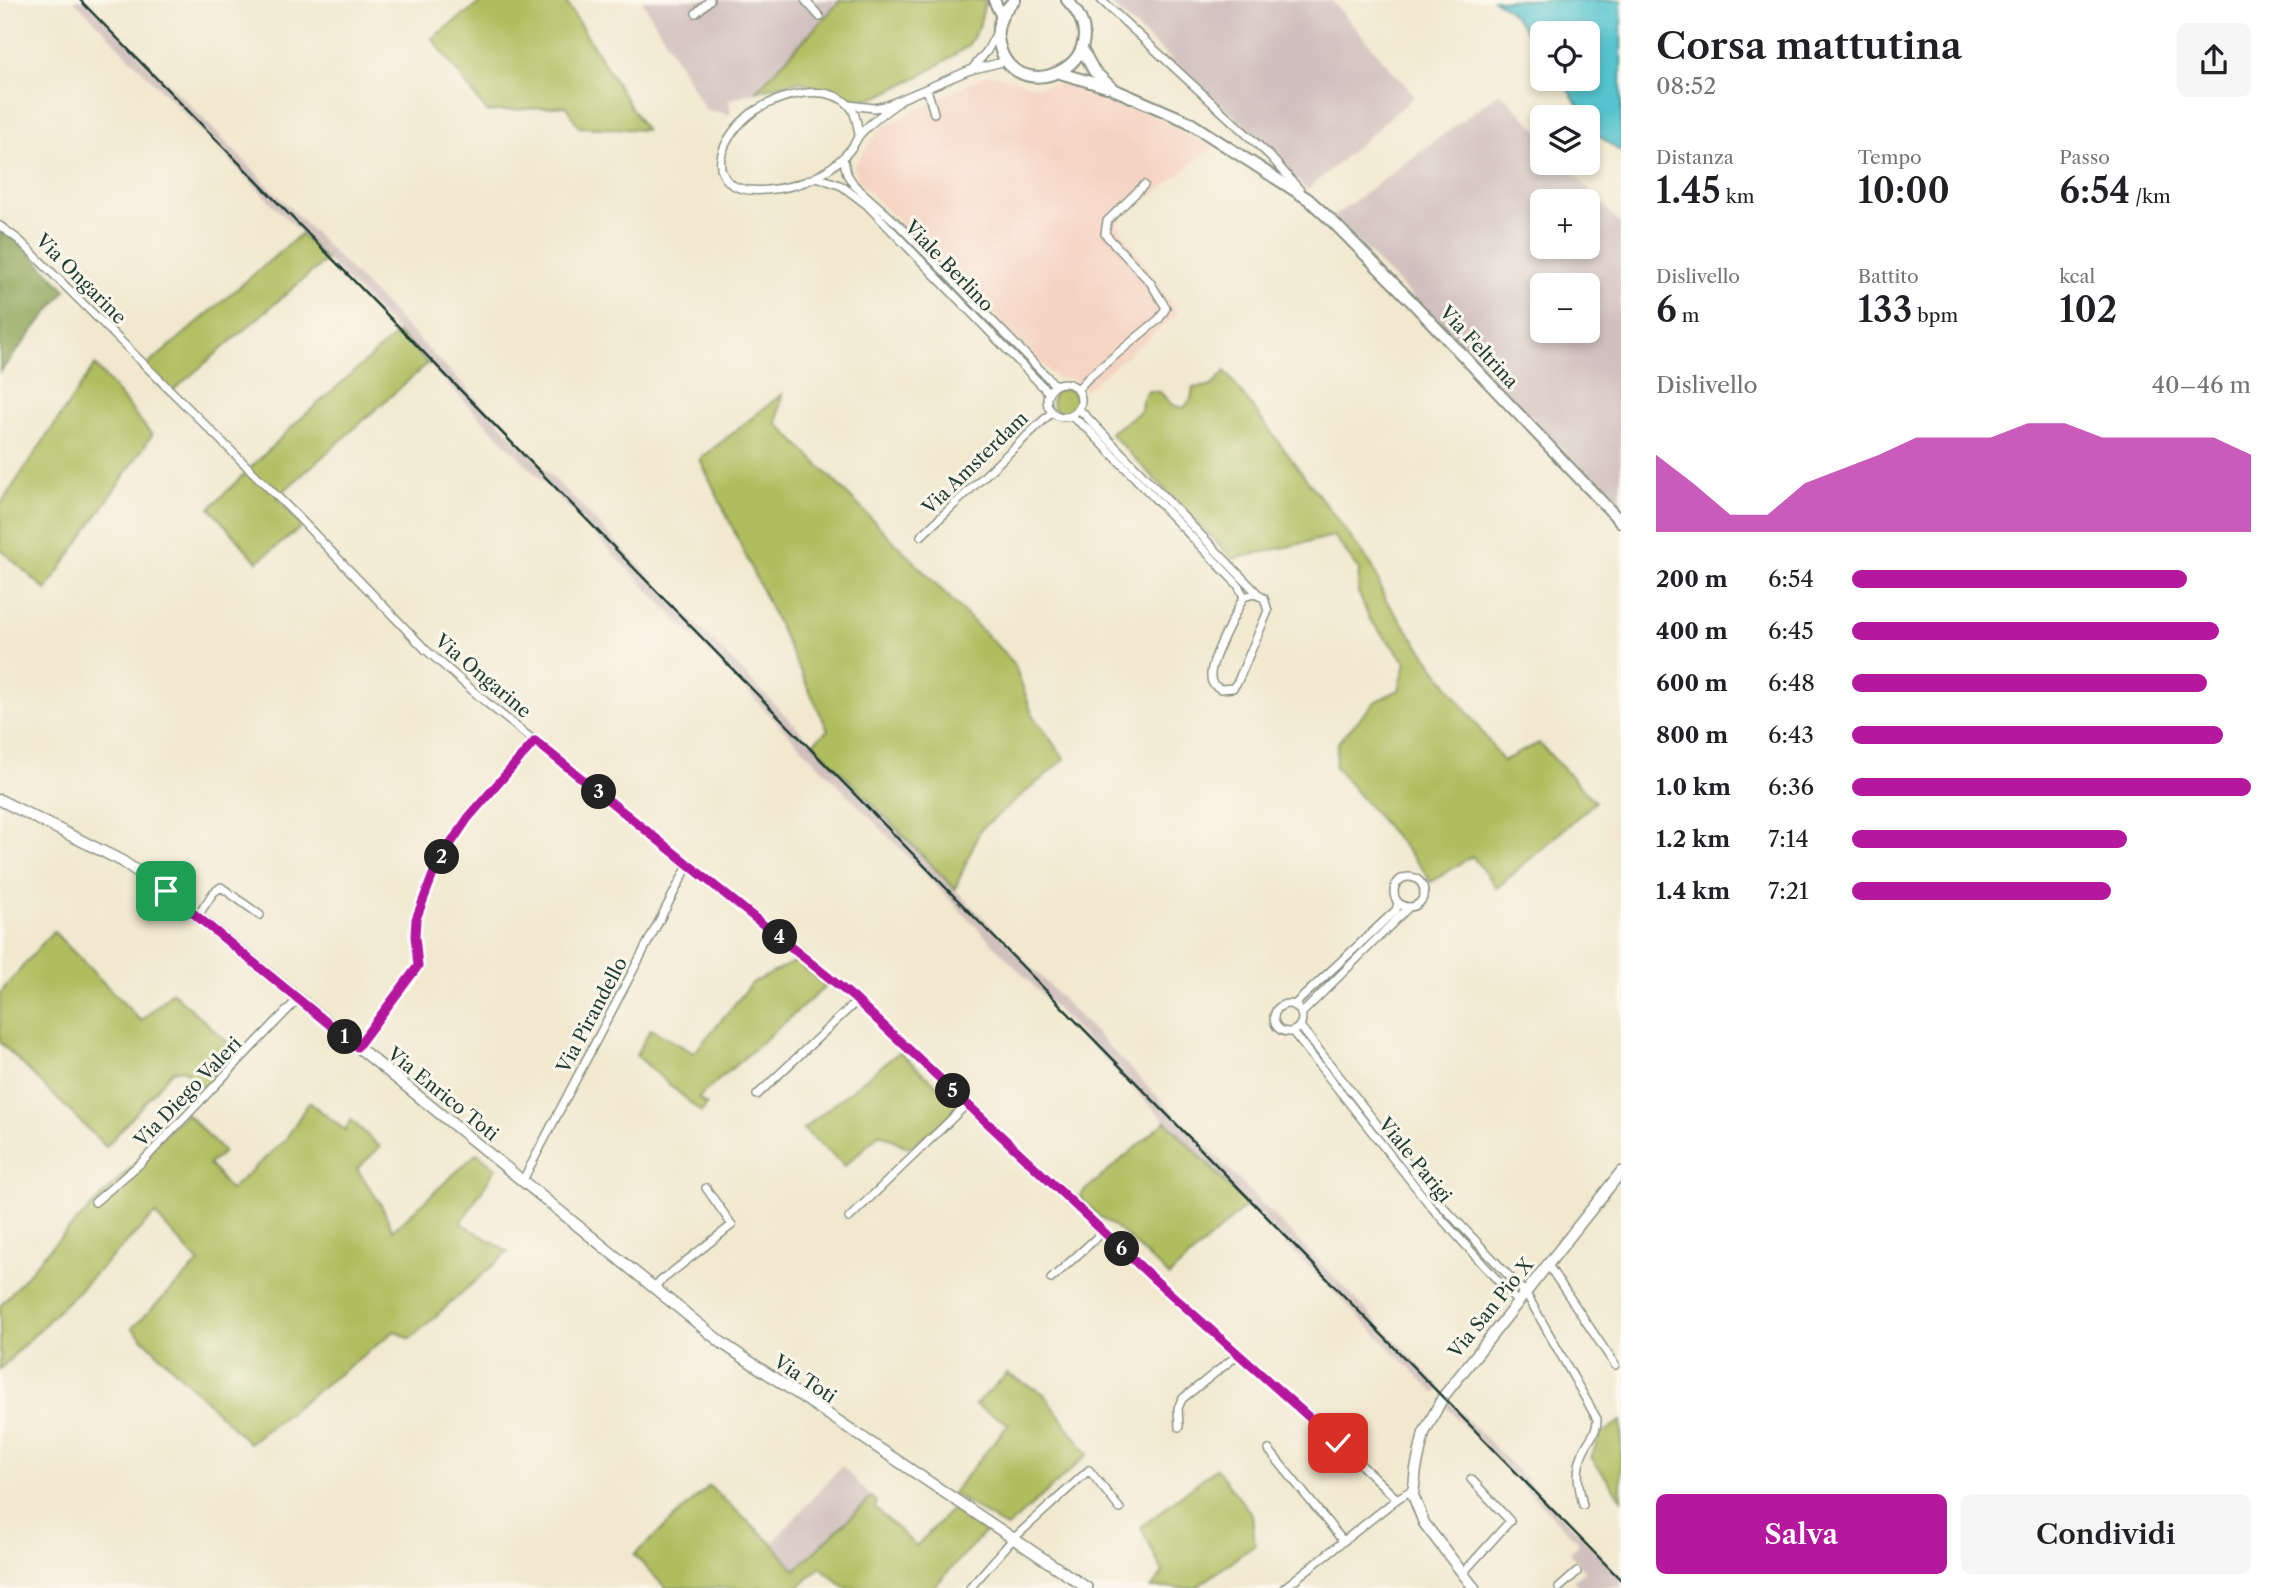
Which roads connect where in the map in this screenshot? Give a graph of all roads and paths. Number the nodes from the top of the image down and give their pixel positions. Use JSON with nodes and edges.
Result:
{"nodes":[{"id":1,"x":710,"y":0,"type":"edge"},
{"id":2,"x":805,"y":0,"type":"edge"},
{"id":3,"x":994,"y":0,"type":"edge"},
{"id":4,"x":1015,"y":0,"type":"edge"},
{"id":5,"x":1068,"y":0,"type":"edge"},
{"id":6,"x":1101,"y":0,"type":"edge"},
{"id":7,"x":696,"y":13,"type":"dead end"},
{"id":8,"x":1002,"y":15,"type":"junction"},
{"id":9,"x":820,"y":17,"type":"dead end"},
{"id":10,"x":997,"y":33,"type":"junction"},
{"id":11,"x":1082,"y":49,"type":"junction"},
{"id":12,"x":1007,"y":61,"type":"junction"},
{"id":13,"x":970,"y":70,"type":"junction"},
{"id":14,"x":1060,"y":73,"type":"junction"},
{"id":15,"x":927,"y":89,"type":"junction"},
{"id":16,"x":1113,"y":89,"type":"junction"},
{"id":17,"x":899,"y":102,"type":"junction"},
{"id":18,"x":849,"y":105,"type":"junction"},
{"id":19,"x":934,"y":113,"type":"dead end"},
{"id":20,"x":859,"y":134,"type":"junction"},
{"id":21,"x":843,"y":157,"type":"junction"},
{"id":22,"x":817,"y":177,"type":"junction"},
{"id":23,"x":1144,"y":185,"type":"dead end"},
{"id":24,"x":1308,"y":200,"type":"junction"},
{"id":25,"x":0,"y":226,"type":"edge"},
{"id":26,"x":1055,"y":385,"type":"junction"},
{"id":27,"x":1078,"y":390,"type":"junction"},
{"id":28,"x":1048,"y":392,"type":"junction"},
{"id":29,"x":1079,"y":409,"type":"junction"},
{"id":30,"x":1052,"y":412,"type":"junction"},
{"id":31,"x":1071,"y":416,"type":"junction"},
{"id":32,"x":1621,"y":522,"type":"edge"},
{"id":33,"x":921,"y":536,"type":"dead end"},
{"id":34,"x":1260,"y":596,"type":"junction"},
{"id":35,"x":1244,"y":597,"type":"junction"},
{"id":36,"x":535,"y":741,"type":"junction"},
{"id":37,"x":0,"y":800,"type":"edge"},
{"id":38,"x":689,"y":864,"type":"junction"},
{"id":39,"x":1398,"y":902,"type":"junction"},
{"id":40,"x":1409,"y":907,"type":"junction"},
{"id":41,"x":260,"y":915,"type":"dead end"},
{"id":42,"x":197,"y":917,"type":"junction"},
{"id":43,"x":298,"y":999,"type":"junction"},
{"id":44,"x":857,"y":1001,"type":"junction"},
{"id":45,"x":1294,"y":1006,"type":"junction"},
{"id":46,"x":1301,"y":1014,"type":"junction"},
{"id":47,"x":1300,"y":1026,"type":"junction"},
{"id":48,"x":1292,"y":1031,"type":"junction"},
{"id":49,"x":357,"y":1047,"type":"junction"},
{"id":50,"x":757,"y":1095,"type":"dead end"},
{"id":51,"x":967,"y":1104,"type":"junction"},
{"id":52,"x":1621,"y":1172,"type":"edge"},
{"id":53,"x":521,"y":1180,"type":"junction"},
{"id":54,"x":706,"y":1188,"type":"dead end"},
{"id":55,"x":95,"y":1202,"type":"dead end"},
{"id":56,"x":849,"y":1217,"type":"dead end"},
{"id":57,"x":1104,"y":1231,"type":"junction"},
{"id":58,"x":1548,"y":1265,"type":"junction"},
{"id":59,"x":1051,"y":1279,"type":"dead end"},
{"id":60,"x":653,"y":1287,"type":"junction"},
{"id":61,"x":1526,"y":1294,"type":"junction"},
{"id":62,"x":1518,"y":1303,"type":"junction"},
{"id":63,"x":1239,"y":1354,"type":"junction"},
{"id":64,"x":1615,"y":1365,"type":"dead end"},
{"id":65,"x":1179,"y":1427,"type":"dead end"},
{"id":66,"x":1269,"y":1450,"type":"dead end"},
{"id":67,"x":1471,"y":1479,"type":"dead end"},
{"id":68,"x":1414,"y":1484,"type":"junction"},
{"id":69,"x":1397,"y":1499,"type":"junction"},
{"id":70,"x":1583,"y":1505,"type":"dead end"},
{"id":71,"x":1120,"y":1509,"type":"dead end"},
{"id":72,"x":1013,"y":1539,"type":"junction"},
{"id":73,"x":1343,"y":1541,"type":"junction"},
{"id":74,"x":1577,"y":1572,"type":"dead end"},
{"id":75,"x":1463,"y":1573,"type":"junction"},
{"id":76,"x":970,"y":1588,"type":"edge"},
{"id":77,"x":1087,"y":1588,"type":"edge"},
{"id":78,"x":1284,"y":1588,"type":"edge"},
{"id":79,"x":1475,"y":1588,"type":"edge"},
{"id":80,"x":1559,"y":1588,"type":"edge"}],
"edges":[{"from":1,"to":7,"type":"street"},
{"from":2,"to":9,"type":"street"},
{"from":3,"to":8,"type":"main road"},
{"from":4,"to":8,"type":"main road"},
{"from":5,"to":11,"type":"main road","name":"Via Feltrina"},
{"from":6,"to":24,"type":"street","name":"Via Feltrina"},
{"from":8,"to":10,"type":"main road"},
{"from":10,"to":12,"type":"main road"},
{"from":10,"to":13,"type":"street"},
{"from":11,"to":14,"type":"main road"},
{"from":11,"to":16,"type":"main road","name":"Via Feltrina"},
{"from":12,"to":13,"type":"street"},
{"from":12,"to":14,"type":"main road","name":"Via Feltrina"},
{"from":13,"to":15,"type":"street"},
{"from":14,"to":16,"type":"main road","name":"Via Feltrina"},
{"from":15,"to":17,"type":"street"},
{"from":15,"to":19,"type":"street"},
{"from":16,"to":24,"type":"main road","name":"Via Feltrina"},
{"from":17,"to":18,"type":"street"},
{"from":17,"to":20,"type":"street"},
{"from":18,"to":20,"type":"street"},
{"from":18,"to":22,"type":"street"},
{"from":20,"to":21,"type":"street"},
{"from":21,"to":22,"type":"street"},
{"from":21,"to":26,"type":"street","name":"Viale Berlino"},
{"from":22,"to":28,"type":"street","name":"Viale Berlino"},
{"from":23,"to":27,"type":"street"},
{"from":24,"to":32,"type":"main road","name":"Via Feltrina"},
{"from":25,"to":36,"type":"street","name":"Via Ongarine"},
{"from":26,"to":27,"type":"street"},
{"from":26,"to":28,"type":"street"},
{"from":27,"to":29,"type":"street"},
{"from":28,"to":30,"type":"street"},
{"from":29,"to":31,"type":"street"},
{"from":29,"to":34,"type":"street"},
{"from":30,"to":31,"type":"street"},
{"from":30,"to":33,"type":"street","name":"Via Amsterdam"},
{"from":31,"to":35,"type":"street"},
{"from":34,"to":35,"type":"street"},
{"from":34,"to":35,"type":"street"},
{"from":36,"to":38,"type":"street","name":"Via Ongarine"},
{"from":36,"to":49,"type":"street"},
{"from":37,"to":42,"type":"main road","name":"Via Enrico Toti"},
{"from":38,"to":44,"type":"street","name":"Via Ongarine"},
{"from":38,"to":53,"type":"street","name":"Via Pirandello"},
{"from":39,"to":40,"type":"street"},
{"from":39,"to":40,"type":"street"},
{"from":39,"to":45,"type":"street"},
{"from":40,"to":46,"type":"street"},
{"from":41,"to":42,"type":"street"},
{"from":42,"to":43,"type":"main road","name":"Via Enrico Toti"},
{"from":43,"to":49,"type":"main road","name":"Via Enrico Toti"},
{"from":43,"to":55,"type":"street","name":"Via Diego Valeri"},
{"from":44,"to":50,"type":"street"},
{"from":44,"to":51,"type":"street","name":"Via Ongarine"},
{"from":45,"to":46,"type":"street"},
{"from":45,"to":48,"type":"street","name":"Viale Parigi"},
{"from":46,"to":47,"type":"street"},
{"from":47,"to":48,"type":"street"},
{"from":47,"to":61,"type":"street","name":"Viale Parigi"},
{"from":48,"to":62,"type":"street","name":"Viale Parigi"},
{"from":49,"to":53,"type":"main road","name":"Via Enrico Toti"},
{"from":51,"to":56,"type":"street"},
{"from":51,"to":57,"type":"street","name":"Via Ongarine"},
{"from":52,"to":58,"type":"main road","name":"Via San Pio X"},
{"from":53,"to":60,"type":"main road","name":"Via Toti"},
{"from":54,"to":60,"type":"street"},
{"from":57,"to":59,"type":"street"},
{"from":57,"to":63,"type":"street","name":"Via Ongarine"},
{"from":58,"to":61,"type":"main road","name":"Via San Pio X"},
{"from":58,"to":64,"type":"street"},
{"from":60,"to":72,"type":"main road","name":"Via Toti"},
{"from":61,"to":62,"type":"main road","name":"Via San Pio X"},
{"from":61,"to":70,"type":"street","name":"Viale Parigi"},
{"from":62,"to":68,"type":"main road","name":"Via San Pio X"},
{"from":63,"to":65,"type":"street"},
{"from":63,"to":69,"type":"street","name":"Via Ongarine"},
{"from":66,"to":73,"type":"street"},
{"from":67,"to":75,"type":"street"},
{"from":68,"to":69,"type":"street"},
{"from":68,"to":75,"type":"main road"},
{"from":69,"to":73,"type":"street"},
{"from":71,"to":72,"type":"street"},
{"from":72,"to":76,"type":"street"},
{"from":72,"to":77,"type":"main road","name":"Via Toti"},
{"from":73,"to":78,"type":"street"},
{"from":74,"to":80,"type":"street"},
{"from":75,"to":79,"type":"main road"}]}
